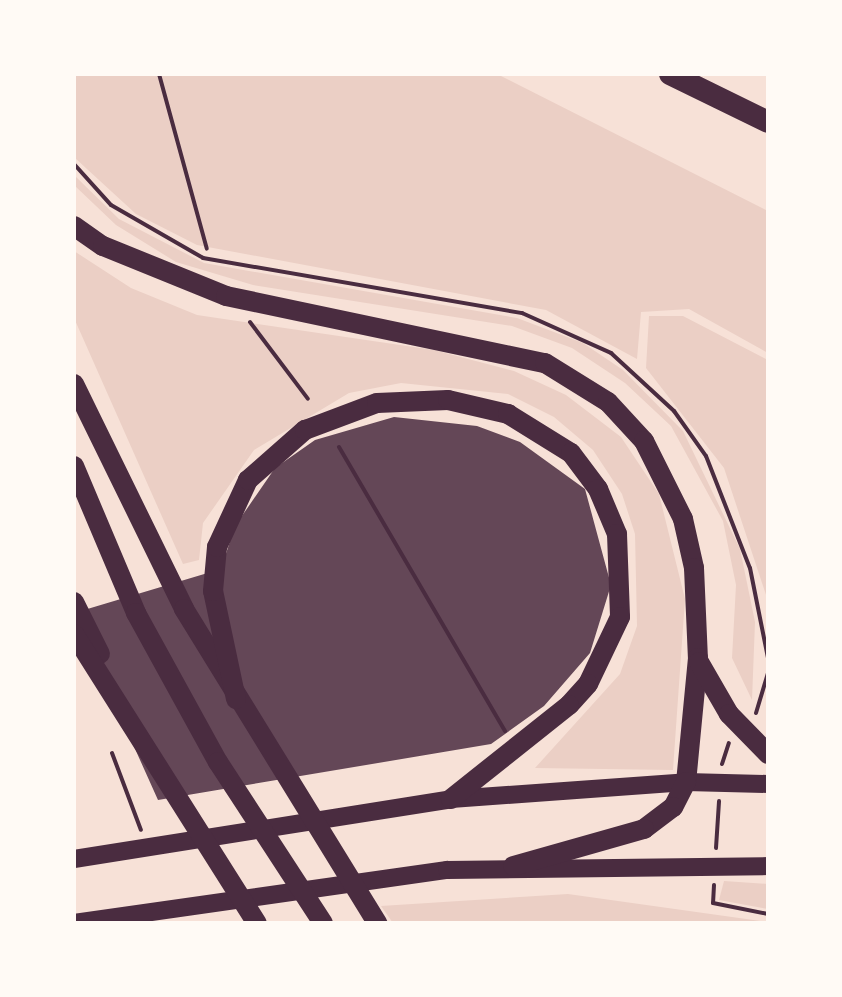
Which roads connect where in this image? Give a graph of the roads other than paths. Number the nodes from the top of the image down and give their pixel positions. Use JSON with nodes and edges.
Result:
{"nodes":[{"id":1,"x":670,"y":74,"type":"edge"},
{"id":2,"x":768,"y":122,"type":"edge"},
{"id":3,"x":74,"y":226,"type":"edge"},
{"id":4,"x":74,"y":384,"type":"edge"},
{"id":5,"x":74,"y":466,"type":"edge"},
{"id":6,"x":74,"y":602,"type":"edge"},
{"id":7,"x":74,"y":634,"type":"edge"},
{"id":8,"x":698,"y":658,"type":"junction"},
{"id":9,"x":236,"y":699,"type":"junction"},
{"id":10,"x":768,"y":754,"type":"edge"},
{"id":11,"x":170,"y":780,"type":"junction"},
{"id":12,"x":686,"y":782,"type":"junction"},
{"id":13,"x":768,"y":784,"type":"edge"},
{"id":14,"x":451,"y":799,"type":"junction"},
{"id":15,"x":74,"y":859,"type":"edge"},
{"id":16,"x":513,"y":866,"type":"junction"},
{"id":17,"x":768,"y":866,"type":"edge"},
{"id":18,"x":74,"y":923,"type":"edge"},
{"id":19,"x":257,"y":923,"type":"edge"},
{"id":20,"x":323,"y":923,"type":"edge"},
{"id":21,"x":377,"y":923,"type":"edge"}],
"edges":[{"from":1,"to":2,"type":"highway"},
{"from":3,"to":8,"type":"highway"},
{"from":4,"to":9,"type":"highway"},
{"from":5,"to":20,"type":"highway"},
{"from":6,"to":11,"type":"highway"},
{"from":7,"to":11,"type":"highway"},
{"from":8,"to":10,"type":"highway"},
{"from":8,"to":12,"type":"highway"},
{"from":9,"to":14,"type":"highway"},
{"from":9,"to":21,"type":"highway"},
{"from":11,"to":19,"type":"highway"},
{"from":12,"to":13,"type":"main road"},
{"from":12,"to":14,"type":"main road"},
{"from":12,"to":16,"type":"highway"},
{"from":14,"to":15,"type":"main road"},
{"from":16,"to":17,"type":"main road"},
{"from":16,"to":18,"type":"main road"}]}
